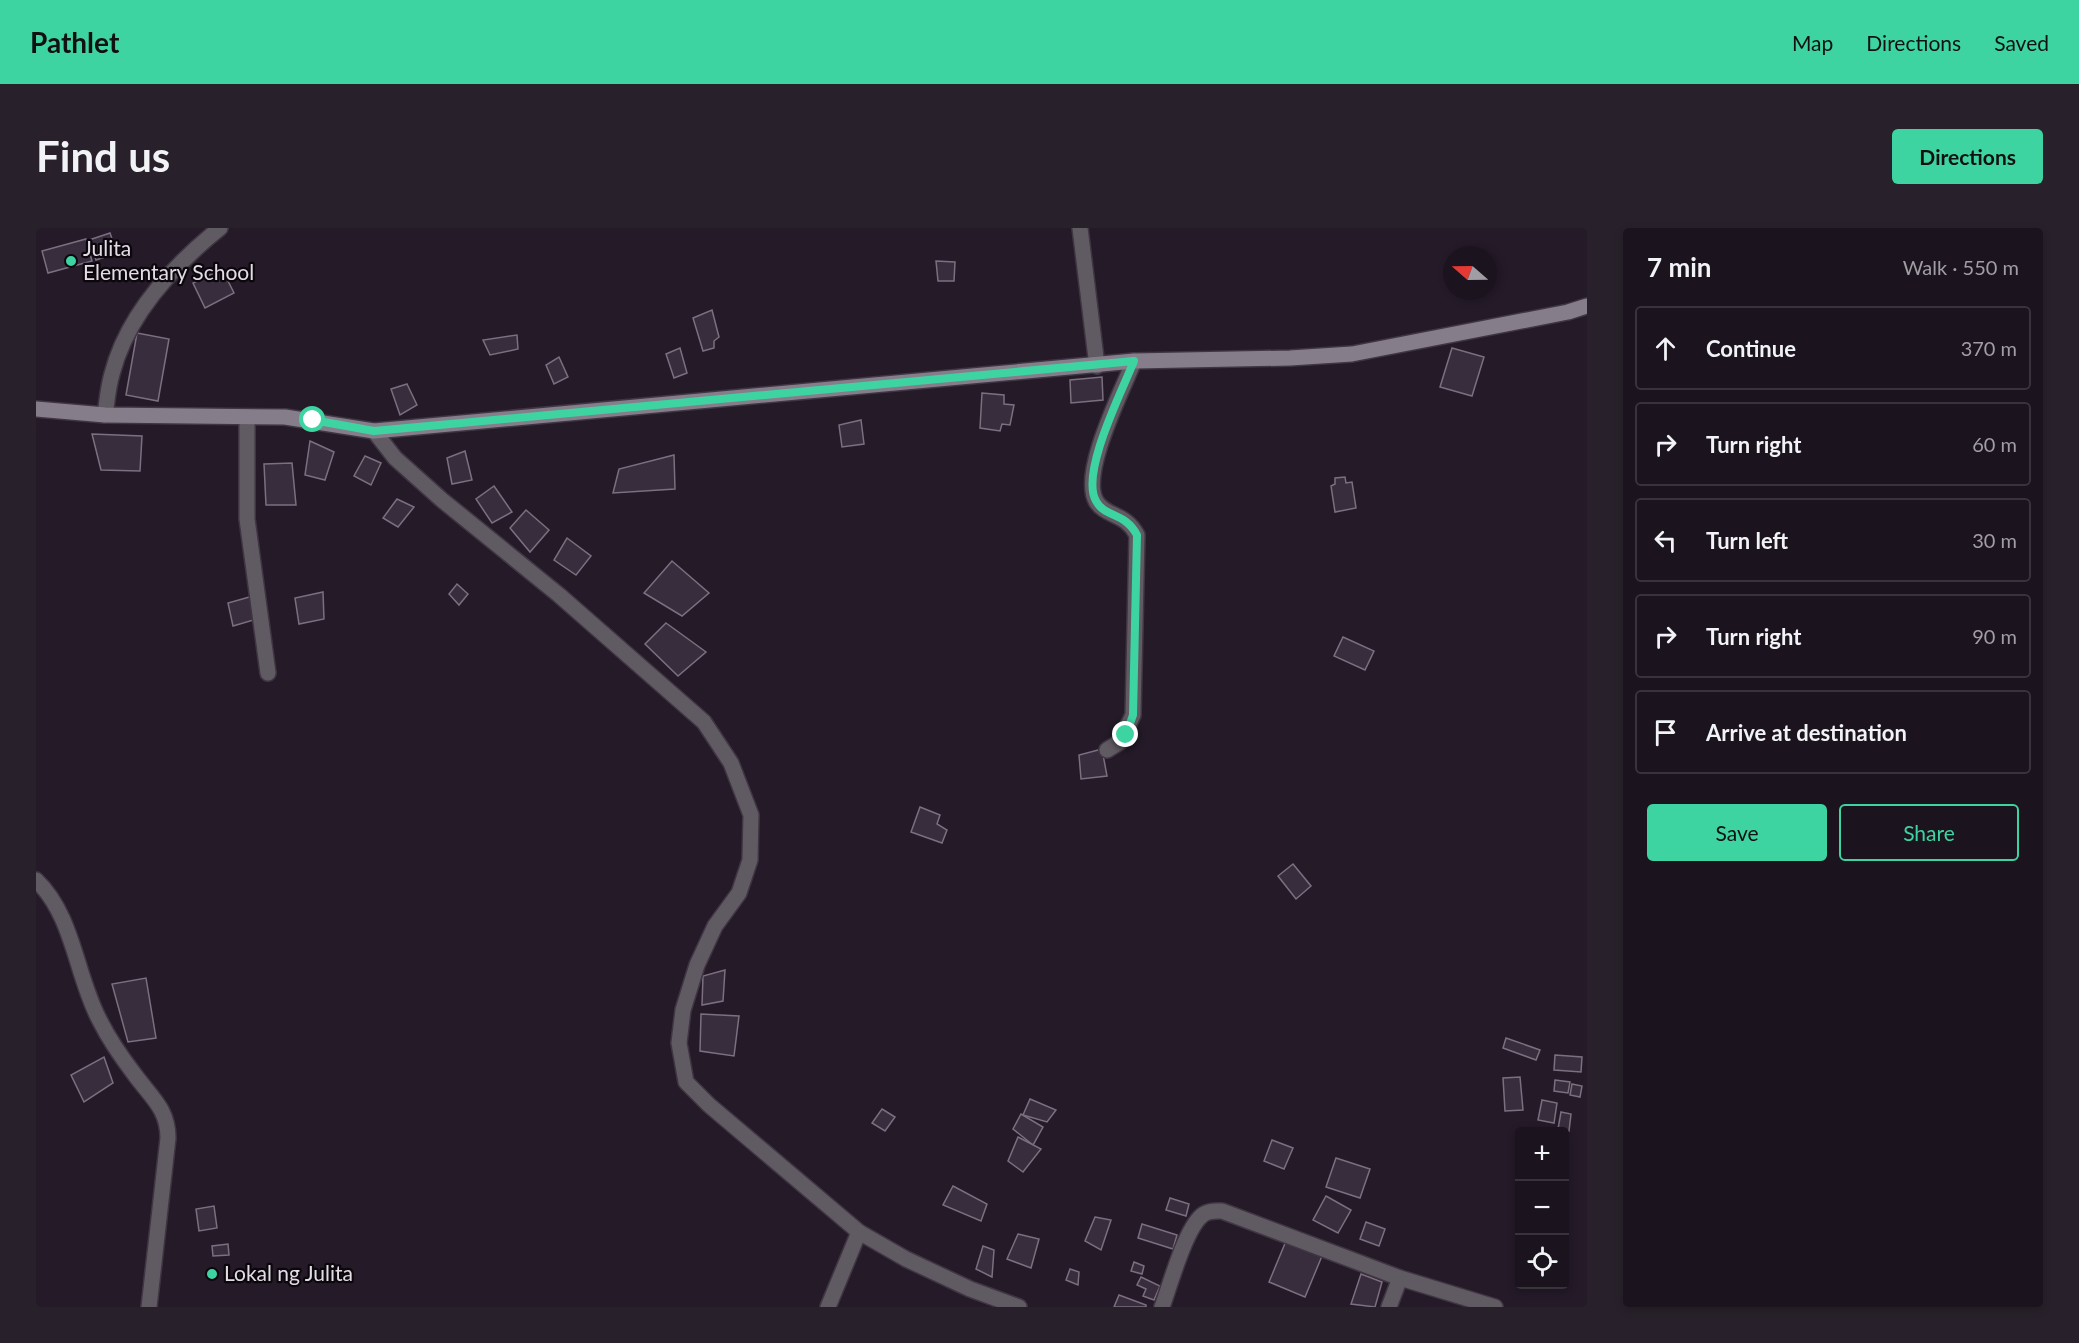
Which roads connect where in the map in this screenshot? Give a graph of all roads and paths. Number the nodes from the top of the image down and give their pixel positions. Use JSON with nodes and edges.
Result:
{"nodes":[{"id":1,"x":220,"y":228,"type":"edge"},
{"id":2,"x":1080,"y":228,"type":"edge"},
{"id":3,"x":1587,"y":306,"type":"edge"},
{"id":4,"x":1134,"y":361,"type":"junction"},
{"id":5,"x":1097,"y":366,"type":"junction"},
{"id":6,"x":36,"y":409,"type":"edge"},
{"id":7,"x":105,"y":415,"type":"junction"},
{"id":8,"x":247,"y":418,"type":"junction"},
{"id":9,"x":374,"y":431,"type":"junction"},
{"id":10,"x":268,"y":673,"type":"dead end"},
{"id":11,"x":1107,"y":750,"type":"dead end"},
{"id":12,"x":36,"y":880,"type":"edge"},
{"id":13,"x":859,"y":1232,"type":"junction"},
{"id":14,"x":1400,"y":1278,"type":"junction"},
{"id":15,"x":149,"y":1307,"type":"edge"},
{"id":16,"x":828,"y":1307,"type":"edge"},
{"id":17,"x":1019,"y":1307,"type":"edge"},
{"id":18,"x":1162,"y":1307,"type":"edge"},
{"id":19,"x":1389,"y":1307,"type":"edge"},
{"id":20,"x":1495,"y":1307,"type":"edge"}],
"edges":[{"from":1,"to":7,"type":"street"},
{"from":2,"to":5,"type":"street"},
{"from":3,"to":4,"type":"street"},
{"from":4,"to":5,"type":"street"},
{"from":4,"to":11,"type":"street"},
{"from":5,"to":9,"type":"street"},
{"from":6,"to":7,"type":"street"},
{"from":7,"to":8,"type":"street"},
{"from":8,"to":9,"type":"street"},
{"from":8,"to":10,"type":"street"},
{"from":9,"to":13,"type":"street"},
{"from":12,"to":15,"type":"street"},
{"from":13,"to":16,"type":"street"},
{"from":13,"to":17,"type":"street"},
{"from":14,"to":18,"type":"street"},
{"from":14,"to":19,"type":"street"},
{"from":14,"to":20,"type":"street"}]}
